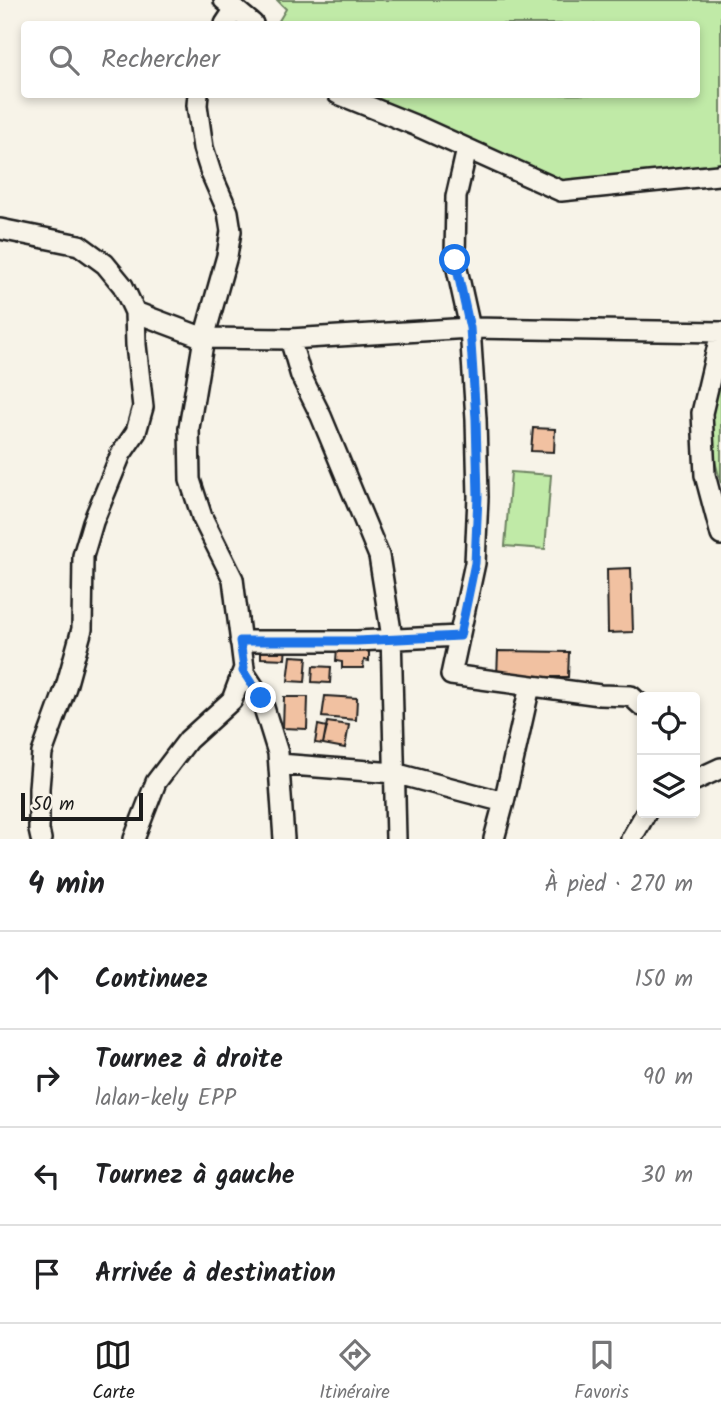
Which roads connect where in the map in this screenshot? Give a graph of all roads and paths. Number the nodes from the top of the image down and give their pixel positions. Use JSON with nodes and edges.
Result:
{"nodes":[{"id":1,"x":228,"y":11,"type":"edge"},
{"id":2,"x":247,"y":21,"type":"edge"},
{"id":3,"x":198,"y":98,"type":"edge"},
{"id":4,"x":347,"y":98,"type":"edge"},
{"id":5,"x":467,"y":149,"type":"junction"},
{"id":6,"x":720,"y":175,"type":"edge"},
{"id":7,"x":0,"y":229,"type":"edge"},
{"id":8,"x":135,"y":312,"type":"junction"},
{"id":9,"x":470,"y":328,"type":"junction"},
{"id":10,"x":721,"y":332,"type":"edge"},
{"id":11,"x":204,"y":338,"type":"junction"},
{"id":12,"x":290,"y":339,"type":"junction"},
{"id":13,"x":721,"y":535,"type":"edge"},
{"id":14,"x":460,"y":636,"type":"junction"},
{"id":15,"x":240,"y":641,"type":"junction"},
{"id":16,"x":243,"y":671,"type":"junction"},
{"id":17,"x":530,"y":686,"type":"junction"},
{"id":18,"x":637,"y":701,"type":"edge"},
{"id":19,"x":279,"y":764,"type":"junction"},
{"id":20,"x":721,"y":768,"type":"edge"},
{"id":21,"x":394,"y":773,"type":"junction"},
{"id":22,"x":700,"y":778,"type":"edge"},
{"id":23,"x":504,"y":802,"type":"junction"},
{"id":24,"x":643,"y":818,"type":"edge"},
{"id":25,"x":41,"y":839,"type":"edge"},
{"id":26,"x":134,"y":839,"type":"edge"},
{"id":27,"x":284,"y":839,"type":"edge"},
{"id":28,"x":397,"y":839,"type":"edge"},
{"id":29,"x":494,"y":839,"type":"edge"},
{"id":30,"x":631,"y":839,"type":"edge"}],
"edges":[{"from":1,"to":2,"type":"street"},
{"from":3,"to":11,"type":"street"},
{"from":4,"to":5,"type":"street"},
{"from":5,"to":6,"type":"street"},
{"from":5,"to":9,"type":"street"},
{"from":7,"to":8,"type":"street"},
{"from":8,"to":11,"type":"street"},
{"from":8,"to":25,"type":"street"},
{"from":9,"to":10,"type":"street"},
{"from":9,"to":12,"type":"street"},
{"from":9,"to":14,"type":"street"},
{"from":10,"to":13,"type":"street"},
{"from":11,"to":12,"type":"street"},
{"from":11,"to":15,"type":"street"},
{"from":12,"to":21,"type":"street"},
{"from":14,"to":15,"type":"street"},
{"from":14,"to":17,"type":"street"},
{"from":15,"to":16,"type":"street"},
{"from":16,"to":19,"type":"street"},
{"from":16,"to":26,"type":"street"},
{"from":17,"to":18,"type":"street"},
{"from":17,"to":23,"type":"street"},
{"from":19,"to":21,"type":"street"},
{"from":19,"to":27,"type":"street"},
{"from":20,"to":22,"type":"street"},
{"from":21,"to":23,"type":"street"},
{"from":21,"to":28,"type":"street"},
{"from":23,"to":29,"type":"street"},
{"from":24,"to":30,"type":"street"}]}
